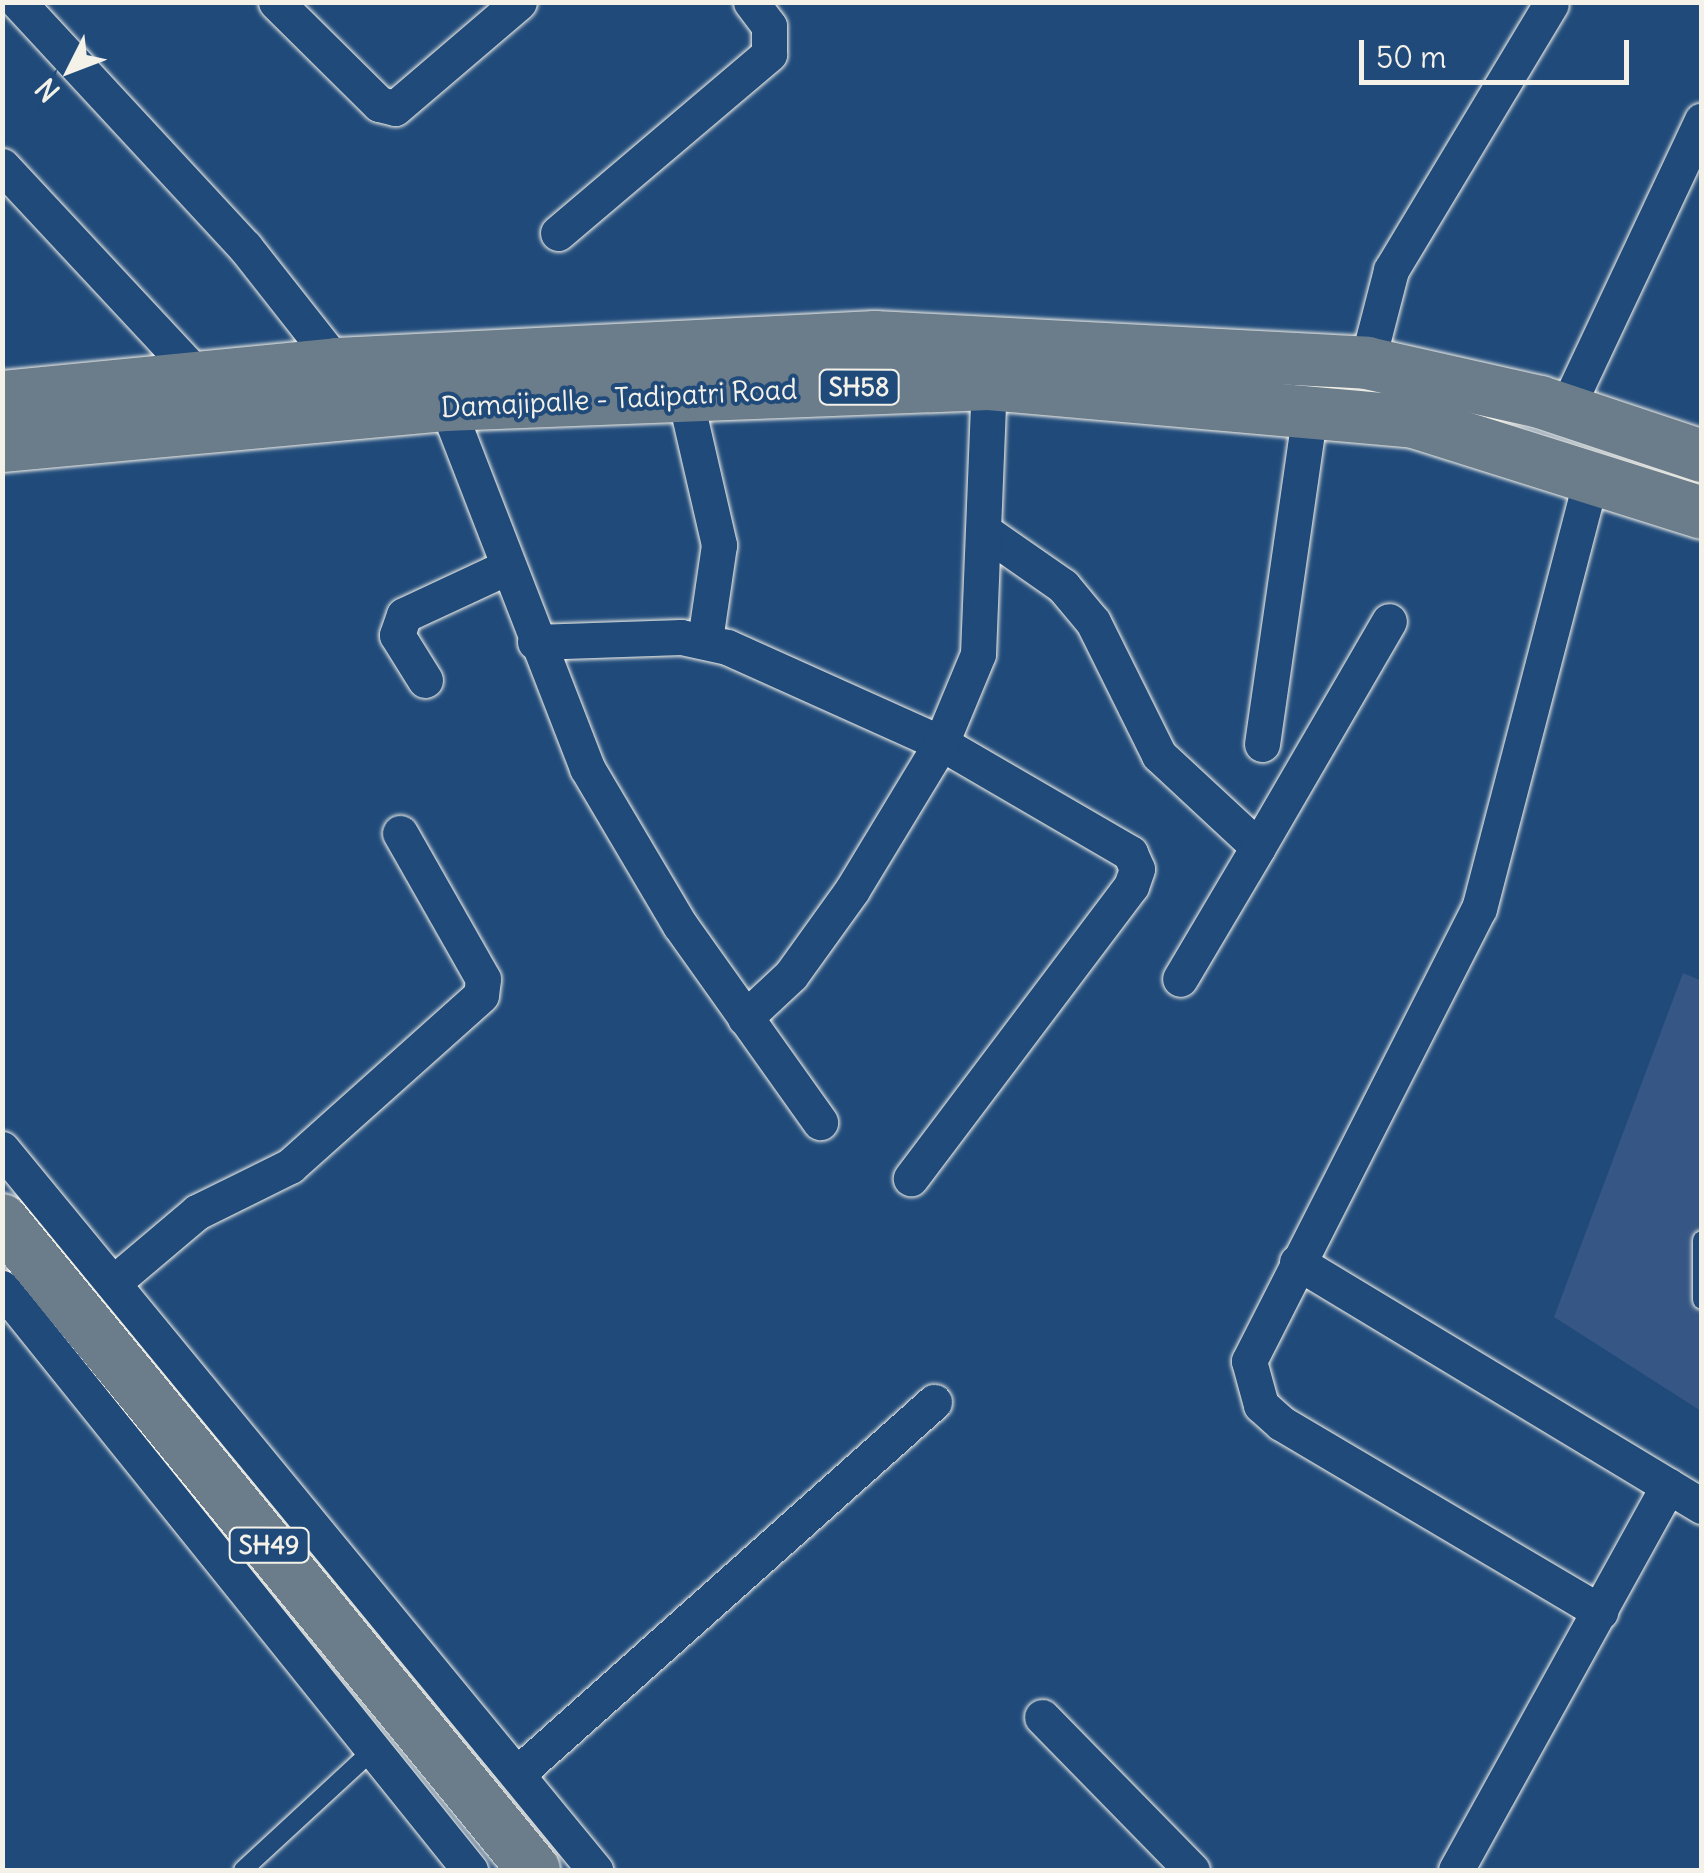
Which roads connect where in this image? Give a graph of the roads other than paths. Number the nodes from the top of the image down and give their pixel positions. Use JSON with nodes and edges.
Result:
{"nodes":[{"id":1,"x":18,"y":2,"type":"edge"},
{"id":2,"x":276,"y":2,"type":"edge"},
{"id":3,"x":519,"y":2,"type":"edge"},
{"id":4,"x":752,"y":2,"type":"edge"},
{"id":5,"x":1551,"y":4,"type":"edge"},
{"id":6,"x":1702,"y":120,"type":"edge"},
{"id":7,"x":2,"y":166,"type":"edge"},
{"id":8,"x":558,"y":233,"type":"dead end"},
{"id":9,"x":1367,"y":363,"type":"junction"},
{"id":10,"x":337,"y":364,"type":"junction"},
{"id":11,"x":199,"y":377,"type":"junction"},
{"id":12,"x":438,"y":382,"type":"junction"},
{"id":13,"x":989,"y":384,"type":"junction"},
{"id":14,"x":8,"y":390,"type":"edge"},
{"id":15,"x":684,"y":393,"type":"junction"},
{"id":16,"x":1566,"y":409,"type":"junction"},
{"id":17,"x":1310,"y":411,"type":"junction"},
{"id":18,"x":2,"y":446,"type":"edge"},
{"id":19,"x":1702,"y":456,"type":"edge"},
{"id":20,"x":1593,"y":471,"type":"junction"},
{"id":21,"x":1702,"y":513,"type":"edge"},
{"id":22,"x":986,"y":533,"type":"junction"},
{"id":23,"x":506,"y":566,"type":"junction"},
{"id":24,"x":1389,"y":621,"type":"dead end"},
{"id":25,"x":705,"y":640,"type":"junction"},
{"id":26,"x":535,"y":642,"type":"junction"},
{"id":27,"x":425,"y":680,"type":"dead end"},
{"id":28,"x":941,"y":743,"type":"junction"},
{"id":29,"x":1262,"y":744,"type":"dead end"},
{"id":30,"x":400,"y":833,"type":"dead end"},
{"id":31,"x":1258,"y":847,"type":"junction"},
{"id":32,"x":1180,"y":979,"type":"dead end"},
{"id":33,"x":745,"y":1018,"type":"junction"},
{"id":34,"x":820,"y":1122,"type":"dead end"},
{"id":35,"x":2,"y":1149,"type":"edge"},
{"id":36,"x":910,"y":1178,"type":"dead end"},
{"id":37,"x":2,"y":1220,"type":"edge"},
{"id":38,"x":1702,"y":1240,"type":"edge"},
{"id":39,"x":1297,"y":1262,"type":"junction"},
{"id":40,"x":113,"y":1283,"type":"junction"},
{"id":41,"x":2,"y":1288,"type":"edge"},
{"id":42,"x":1702,"y":1300,"type":"edge"},
{"id":43,"x":934,"y":1402,"type":"dead end"},
{"id":44,"x":1668,"y":1486,"type":"junction"},
{"id":45,"x":1702,"y":1506,"type":"edge"},
{"id":46,"x":1600,"y":1612,"type":"junction"},
{"id":47,"x":1042,"y":1717,"type":"dead end"},
{"id":48,"x":373,"y":1750,"type":"junction"},
{"id":49,"x":517,"y":1774,"type":"junction"},
{"id":50,"x":243,"y":1870,"type":"edge"},
{"id":51,"x":470,"y":1870,"type":"edge"},
{"id":52,"x":534,"y":1870,"type":"edge"},
{"id":53,"x":595,"y":1870,"type":"edge"},
{"id":54,"x":1192,"y":1870,"type":"edge"},
{"id":55,"x":1456,"y":1870,"type":"edge"}],
"edges":[{"from":1,"to":10,"type":"street"},
{"from":2,"to":3,"type":"street"},
{"from":4,"to":8,"type":"street"},
{"from":5,"to":9,"type":"street"},
{"from":6,"to":16,"type":"street"},
{"from":7,"to":11,"type":"street"},
{"from":9,"to":12,"type":"main road","name":"Damajipalle - Tadipatri Road","number":"SH58"},
{"from":9,"to":16,"type":"main road","name":"Damajipalle - Tadipatri Road","number":"SH58"},
{"from":10,"to":11,"type":"main road","name":"Damajipalle - Tadipatri Road","number":"SH58"},
{"from":10,"to":12,"type":"main road","name":"Damajipalle - Tadipatri Road","number":"SH58"},
{"from":11,"to":14,"type":"main road","name":"Damajipalle - Tadipatri Road","number":"SH58"},
{"from":12,"to":15,"type":"main road","name":"Damajipalle - Tadipatri Road","number":"SH58"},
{"from":12,"to":18,"type":"main road","name":"Damajipalle - Tadipatri Road","number":"SH58"},
{"from":12,"to":23,"type":"street"},
{"from":13,"to":15,"type":"main road","name":"Damajipalle - Tadipatri Road","number":"SH58"},
{"from":13,"to":17,"type":"main road","name":"Damajipalle - Tadipatri Road","number":"SH58"},
{"from":13,"to":22,"type":"street"},
{"from":15,"to":25,"type":"street"},
{"from":16,"to":19,"type":"main road","name":"Damajipalle - Tadipatri Road","number":"SH58"},
{"from":17,"to":20,"type":"main road","name":"Damajipalle - Tadipatri Road","number":"SH58"},
{"from":17,"to":29,"type":"street"},
{"from":20,"to":21,"type":"main road","name":"Damajipalle - Tadipatri Road","number":"SH58"},
{"from":20,"to":39,"type":"street"},
{"from":22,"to":28,"type":"street"},
{"from":22,"to":31,"type":"street"},
{"from":23,"to":26,"type":"street"},
{"from":23,"to":27,"type":"street"},
{"from":24,"to":31,"type":"street"},
{"from":25,"to":26,"type":"street"},
{"from":25,"to":28,"type":"street"},
{"from":26,"to":33,"type":"street"},
{"from":28,"to":33,"type":"street"},
{"from":28,"to":36,"type":"street"},
{"from":30,"to":40,"type":"street"},
{"from":31,"to":32,"type":"street"},
{"from":33,"to":34,"type":"street"},
{"from":35,"to":40,"type":"street"},
{"from":37,"to":52,"type":"main road","number":"SH49"},
{"from":38,"to":42,"type":"lane"},
{"from":39,"to":44,"type":"street"},
{"from":39,"to":46,"type":"street"},
{"from":40,"to":49,"type":"street"},
{"from":41,"to":48,"type":"street"},
{"from":43,"to":49,"type":"street"},
{"from":44,"to":45,"type":"street"},
{"from":44,"to":46,"type":"street"},
{"from":46,"to":55,"type":"street"},
{"from":47,"to":54,"type":"street"},
{"from":48,"to":50,"type":"lane"},
{"from":48,"to":51,"type":"street"},
{"from":49,"to":53,"type":"street"}]}
